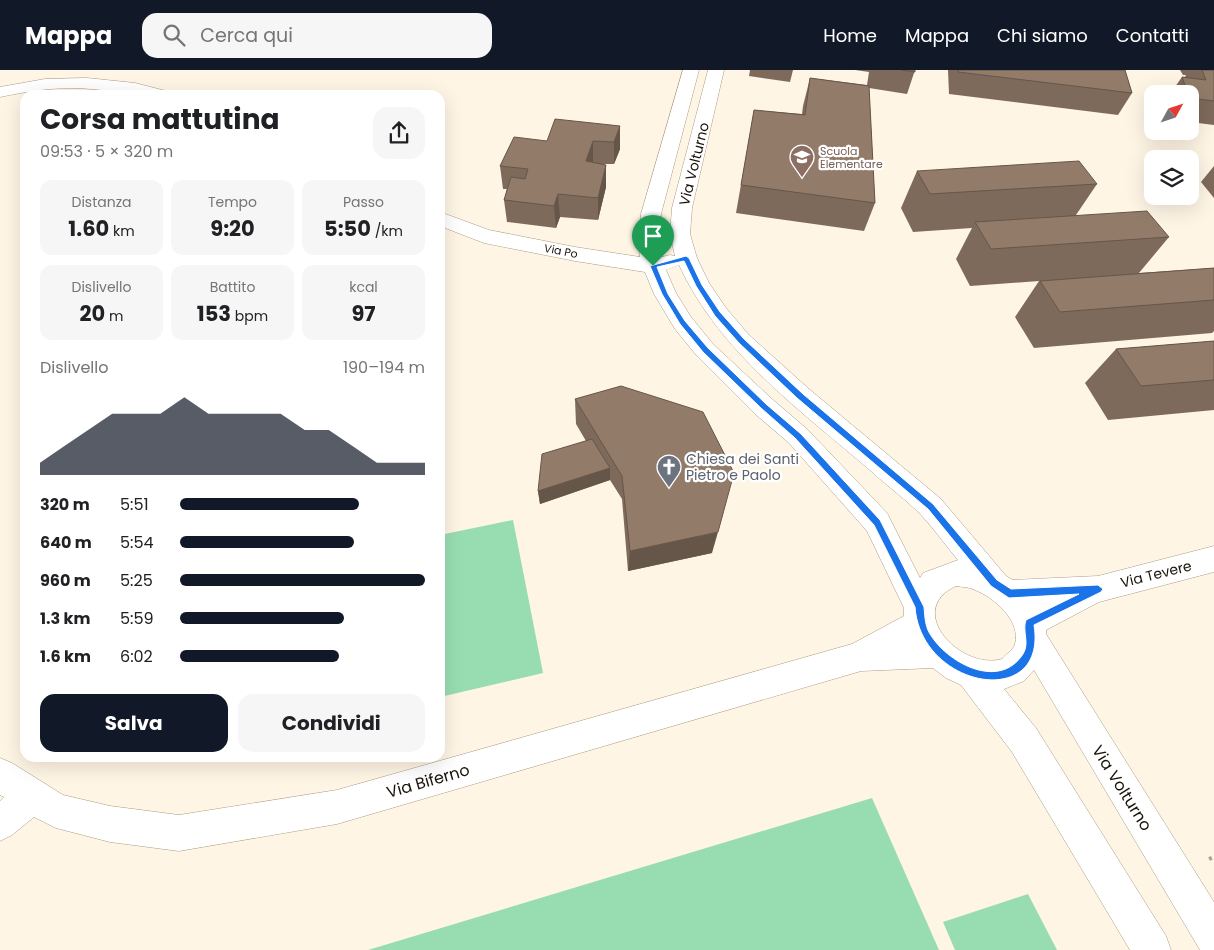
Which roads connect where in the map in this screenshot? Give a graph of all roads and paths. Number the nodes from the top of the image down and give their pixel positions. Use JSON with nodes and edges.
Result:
{"nodes":[{"id":1,"x":691,"y":70,"type":"edge"},
{"id":2,"x":716,"y":70,"type":"edge"},
{"id":3,"x":137,"y":90,"type":"edge"},
{"id":4,"x":0,"y":92,"type":"edge"},
{"id":5,"x":445,"y":220,"type":"edge"},
{"id":6,"x":686,"y":258,"type":"junction"},
{"id":7,"x":653,"y":266,"type":"junction"},
{"id":8,"x":1214,"y":559,"type":"edge"},
{"id":9,"x":1002,"y":588,"type":"junction"},
{"id":10,"x":1098,"y":589,"type":"junction"},
{"id":11,"x":920,"y":615,"type":"junction"},
{"id":12,"x":1030,"y":631,"type":"junction"},
{"id":13,"x":939,"y":653,"type":"junction"},
{"id":14,"x":858,"y":657,"type":"junction"},
{"id":15,"x":972,"y":674,"type":"junction"},
{"id":16,"x":0,"y":775,"type":"edge"},
{"id":17,"x":33,"y":796,"type":"junction"},
{"id":18,"x":0,"y":823,"type":"edge"},
{"id":19,"x":1214,"y":937,"type":"edge"},
{"id":20,"x":1152,"y":950,"type":"edge"}],
"edges":[{"from":1,"to":7,"type":"street","name":"Via Volturno"},
{"from":2,"to":6,"type":"street","name":"Via Volturno"},
{"from":3,"to":4,"type":"street"},
{"from":5,"to":7,"type":"street","name":"Via Po"},
{"from":6,"to":7,"type":"street","name":"Via Po"},
{"from":6,"to":9,"type":"street","name":"Via Volturno"},
{"from":7,"to":11,"type":"street","name":"Via Volturno"},
{"from":8,"to":10,"type":"street","name":"Via Tevere"},
{"from":9,"to":10,"type":"street","name":"Via Tevere"},
{"from":9,"to":11,"type":"street"},
{"from":9,"to":12,"type":"street","name":"Via Volturno"},
{"from":10,"to":12,"type":"street","name":"Via Tevere"},
{"from":11,"to":13,"type":"street","name":"Via Volturno"},
{"from":11,"to":14,"type":"street","name":"Via Biferno"},
{"from":12,"to":15,"type":"street","name":"Via Volturno"},
{"from":12,"to":19,"type":"street","name":"Via Volturno"},
{"from":13,"to":14,"type":"street","name":"Via Biferno"},
{"from":13,"to":15,"type":"street","name":"Via Volturno"},
{"from":14,"to":17,"type":"street","name":"Via Biferno"},
{"from":15,"to":20,"type":"street","name":"Via Volturno"},
{"from":16,"to":17,"type":"street","name":"Via Biferno"},
{"from":17,"to":18,"type":"street"}]}
